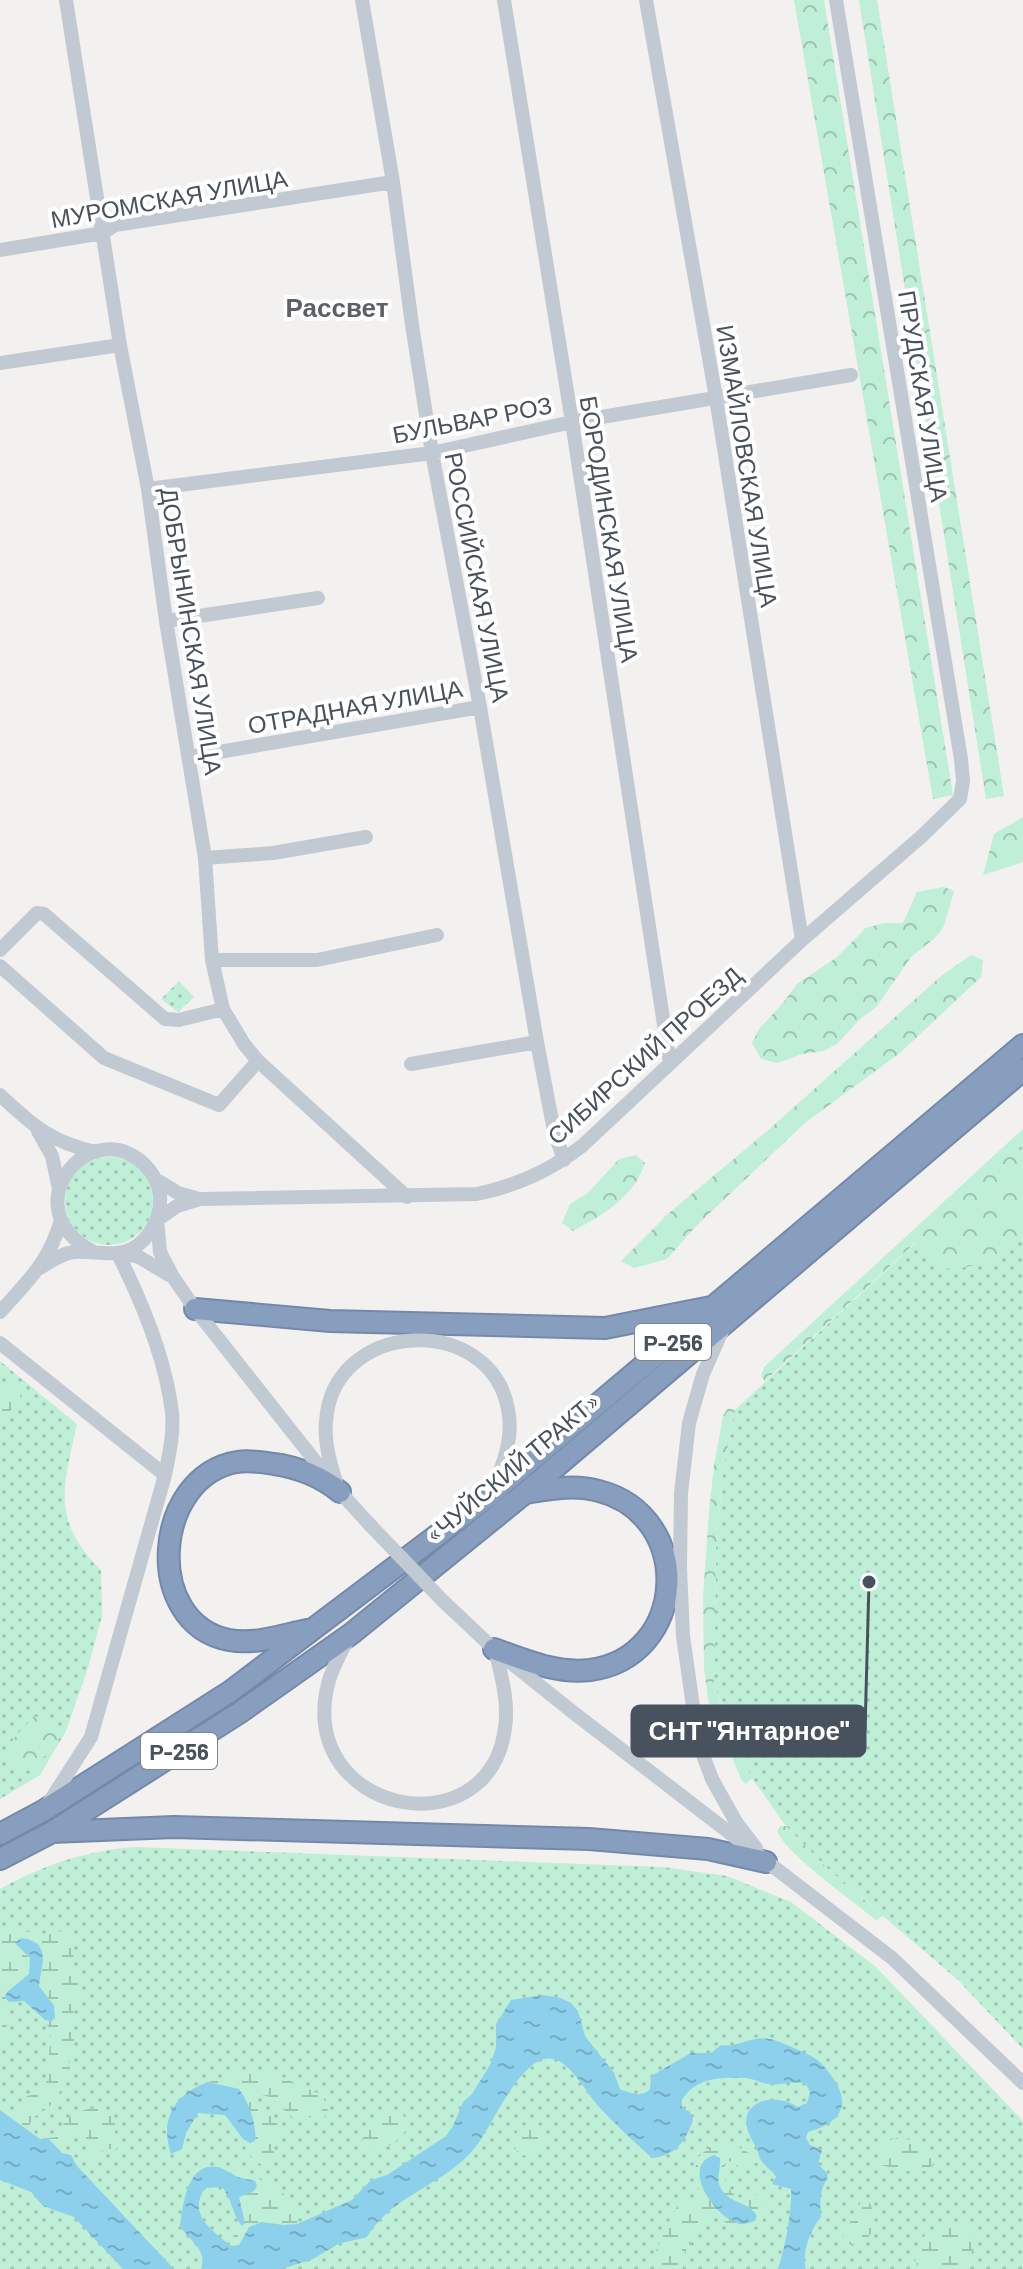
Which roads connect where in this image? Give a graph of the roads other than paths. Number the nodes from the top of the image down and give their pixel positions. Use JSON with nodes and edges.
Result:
{"nodes":[{"id":1,"x":66,"y":0,"type":"edge"},
{"id":2,"x":362,"y":0,"type":"edge"},
{"id":3,"x":504,"y":0,"type":"edge"},
{"id":4,"x":646,"y":0,"type":"edge"},
{"id":5,"x":836,"y":0,"type":"edge"},
{"id":6,"x":393,"y":182,"type":"junction"},
{"id":7,"x":103,"y":233,"type":"junction"},
{"id":8,"x":0,"y":250,"type":"edge"},
{"id":9,"x":120,"y":345,"type":"junction"},
{"id":10,"x":0,"y":363,"type":"edge"},
{"id":11,"x":851,"y":375,"type":"dead end"},
{"id":12,"x":716,"y":398,"type":"junction"},
{"id":13,"x":572,"y":422,"type":"junction"},
{"id":14,"x":432,"y":453,"type":"junction"},
{"id":15,"x":148,"y":489,"type":"junction"},
{"id":16,"x":318,"y":598,"type":"dead end"},
{"id":17,"x":166,"y":621,"type":"junction"},
{"id":18,"x":480,"y":707,"type":"junction"},
{"id":19,"x":190,"y":757,"type":"junction"},
{"id":20,"x":960,"y":799,"type":"joint"},
{"id":21,"x":366,"y":837,"type":"dead end"},
{"id":22,"x":205,"y":858,"type":"junction"},
{"id":23,"x":437,"y":935,"type":"dead end"},
{"id":24,"x":802,"y":940,"type":"junction"},
{"id":25,"x":0,"y":950,"type":"edge"},
{"id":26,"x":212,"y":960,"type":"junction"},
{"id":27,"x":0,"y":966,"type":"edge"},
{"id":28,"x":223,"y":1009,"type":"junction"},
{"id":29,"x":537,"y":1042,"type":"junction"},
{"id":30,"x":1023,"y":1045,"type":"edge"},
{"id":31,"x":258,"y":1061,"type":"junction"},
{"id":32,"x":411,"y":1064,"type":"dead end"},
{"id":33,"x":670,"y":1064,"type":"junction"},
{"id":34,"x":1023,"y":1070,"type":"edge"},
{"id":35,"x":0,"y":1095,"type":"edge"},
{"id":36,"x":38,"y":1130,"type":"junction"},
{"id":37,"x":96,"y":1152,"type":"junction"},
{"id":38,"x":564,"y":1160,"type":"junction"},
{"id":39,"x":155,"y":1179,"type":"junction"},
{"id":40,"x":59,"y":1189,"type":"junction"},
{"id":41,"x":407,"y":1197,"type":"junction"},
{"id":42,"x":200,"y":1199,"type":"junction"},
{"id":43,"x":61,"y":1220,"type":"junction"},
{"id":44,"x":157,"y":1220,"type":"junction"},
{"id":45,"x":92,"y":1251,"type":"junction"},
{"id":46,"x":120,"y":1253,"type":"junction"},
{"id":47,"x":40,"y":1268,"type":"junction"},
{"id":48,"x":173,"y":1277,"type":"junction"},
{"id":49,"x":195,"y":1309,"type":"junction"},
{"id":50,"x":0,"y":1312,"type":"edge"},
{"id":51,"x":722,"y":1312,"type":"junction"},
{"id":52,"x":0,"y":1343,"type":"edge"},
{"id":53,"x":165,"y":1475,"type":"junction"},
{"id":54,"x":339,"y":1491,"type":"junction"},
{"id":55,"x":525,"y":1493,"type":"junction"},
{"id":56,"x":489,"y":1496,"type":"junction"},
{"id":57,"x":315,"y":1628,"type":"junction"},
{"id":58,"x":351,"y":1634,"type":"junction"},
{"id":59,"x":494,"y":1649,"type":"junction"},
{"id":60,"x":43,"y":1811,"type":"junction"},
{"id":61,"x":52,"y":1832,"type":"junction"},
{"id":62,"x":0,"y":1834,"type":"edge"},
{"id":63,"x":0,"y":1859,"type":"edge"},
{"id":64,"x":766,"y":1862,"type":"junction"},
{"id":65,"x":1023,"y":2083,"type":"edge"}],
"edges":[{"from":1,"to":7,"type":"street","name":"ДОБРЫНИНСКАЯ УЛИЦА"},
{"from":2,"to":6,"type":"street","name":"РОССИЙСКАЯ УЛИЦА"},
{"from":3,"to":13,"type":"street","name":"БОРОДИНСКАЯ УЛИЦА"},
{"from":4,"to":12,"type":"street","name":"ИЗМАЙЛОВСКАЯ УЛИЦА"},
{"from":5,"to":20,"type":"street","name":"ПРУДСКАЯ УЛИЦА"},
{"from":6,"to":7,"type":"street","name":"МУРОМСКАЯ УЛИЦА"},
{"from":6,"to":14,"type":"street","name":"РОССИЙСКАЯ УЛИЦА"},
{"from":7,"to":8,"type":"street","name":"МУРОМСКАЯ УЛИЦА"},
{"from":7,"to":9,"type":"street","name":"ДОБРЫНИНСКАЯ УЛИЦА"},
{"from":9,"to":10,"type":"street"},
{"from":9,"to":15,"type":"street","name":"ДОБРЫНИНСКАЯ УЛИЦА"},
{"from":11,"to":12,"type":"street","name":"БУЛЬВАР РОЗ"},
{"from":12,"to":13,"type":"street","name":"БУЛЬВАР РОЗ"},
{"from":12,"to":24,"type":"street","name":"ИЗМАЙЛОВСКАЯ УЛИЦА"},
{"from":13,"to":14,"type":"street","name":"БУЛЬВАР РОЗ"},
{"from":13,"to":33,"type":"street","name":"БОРОДИНСКАЯ УЛИЦА"},
{"from":14,"to":15,"type":"street","name":"БУЛЬВАР РОЗ"},
{"from":14,"to":18,"type":"street","name":"РОССИЙСКАЯ УЛИЦА"},
{"from":15,"to":17,"type":"street","name":"ДОБРЫНИНСКАЯ УЛИЦА"},
{"from":16,"to":17,"type":"street"},
{"from":17,"to":19,"type":"street","name":"ДОБРЫНИНСКАЯ УЛИЦА"},
{"from":18,"to":19,"type":"street","name":"ОТРАДНАЯ УЛИЦА"},
{"from":18,"to":29,"type":"street","name":"РОССИЙСКАЯ УЛИЦА"},
{"from":19,"to":22,"type":"street","name":"ДОБРЫНИНСКАЯ УЛИЦА"},
{"from":20,"to":24,"type":"street","name":"СИБИРСКИЙ ПРОЕЗД"},
{"from":21,"to":22,"type":"street"},
{"from":22,"to":26,"type":"street","name":"ДОБРЫНИНСКАЯ УЛИЦА"},
{"from":23,"to":26,"type":"street"},
{"from":24,"to":33,"type":"street","name":"СИБИРСКИЙ ПРОЕЗД"},
{"from":25,"to":28,"type":"street"},
{"from":26,"to":28,"type":"street","name":"ДОБРЫНИНСКАЯ УЛИЦА"},
{"from":27,"to":31,"type":"street"},
{"from":28,"to":31,"type":"street","name":"ДОБРЫНИНСКАЯ УЛИЦА"},
{"from":29,"to":32,"type":"street"},
{"from":29,"to":38,"type":"street","name":"РОССИЙСКАЯ УЛИЦА"},
{"from":30,"to":51,"type":"highway","name":"«ЧУЙСКИЙ ТРАКТ»","number":"Р-256"},
{"from":31,"to":41,"type":"street","name":"ДОБРЫНИНСКАЯ УЛИЦА"},
{"from":33,"to":38,"type":"street","name":"СИБИРСКИЙ ПРОЕЗД"},
{"from":34,"to":51,"type":"highway","name":"«ЧУЙСКИЙ ТРАКТ»","number":"Р-256"},
{"from":35,"to":36,"type":"street"},
{"from":36,"to":37,"type":"street"},
{"from":36,"to":40,"type":"street"},
{"from":37,"to":39,"type":"street"},
{"from":37,"to":40,"type":"street"},
{"from":38,"to":41,"type":"street","name":"СИБИРСКИЙ ПРОЕЗД"},
{"from":39,"to":42,"type":"street","name":"СИБИРСКИЙ ПРОЕЗД"},
{"from":39,"to":44,"type":"street"},
{"from":40,"to":43,"type":"street"},
{"from":41,"to":42,"type":"street","name":"СИБИРСКИЙ ПРОЕЗД"},
{"from":42,"to":44,"type":"street","name":"СИБИРСКИЙ ПРОЕЗД"},
{"from":43,"to":45,"type":"street"},
{"from":43,"to":47,"type":"street"},
{"from":44,"to":46,"type":"street"},
{"from":44,"to":48,"type":"street"},
{"from":45,"to":46,"type":"street"},
{"from":45,"to":47,"type":"street"},
{"from":46,"to":48,"type":"street"},
{"from":46,"to":53,"type":"street"},
{"from":47,"to":50,"type":"street"},
{"from":48,"to":49,"type":"street"},
{"from":49,"to":51,"type":"highway"},
{"from":49,"to":54,"type":"street"},
{"from":51,"to":55,"type":"highway","name":"«ЧУЙСКИЙ ТРАКТ»","number":"Р-256"},
{"from":51,"to":56,"type":"highway","name":"«ЧУЙСКИЙ ТРАКТ»","number":"Р-256"},
{"from":51,"to":64,"type":"street"},
{"from":52,"to":53,"type":"street"},
{"from":53,"to":60,"type":"street"},
{"from":54,"to":56,"type":"street"},
{"from":54,"to":57,"type":"highway"},
{"from":54,"to":59,"type":"street","bridge":true},
{"from":55,"to":58,"type":"highway","name":"«ЧУЙСКИЙ ТРАКТ»","number":"Р-256"},
{"from":55,"to":59,"type":"highway"},
{"from":56,"to":57,"type":"highway","name":"«ЧУЙСКИЙ ТРАКТ»","number":"Р-256"},
{"from":57,"to":60,"type":"highway","name":"«ЧУЙСКИЙ ТРАКТ»","number":"Р-256"},
{"from":58,"to":59,"type":"street"},
{"from":58,"to":61,"type":"highway","name":"«ЧУЙСКИЙ ТРАКТ»","number":"Р-256"},
{"from":59,"to":64,"type":"street"},
{"from":60,"to":62,"type":"highway","name":"«ЧУЙСКИЙ ТРАКТ»","number":"Р-256"},
{"from":61,"to":63,"type":"highway","name":"«ЧУЙСКИЙ ТРАКТ»","number":"Р-256"},
{"from":61,"to":64,"type":"highway"},
{"from":64,"to":65,"type":"street"}]}
